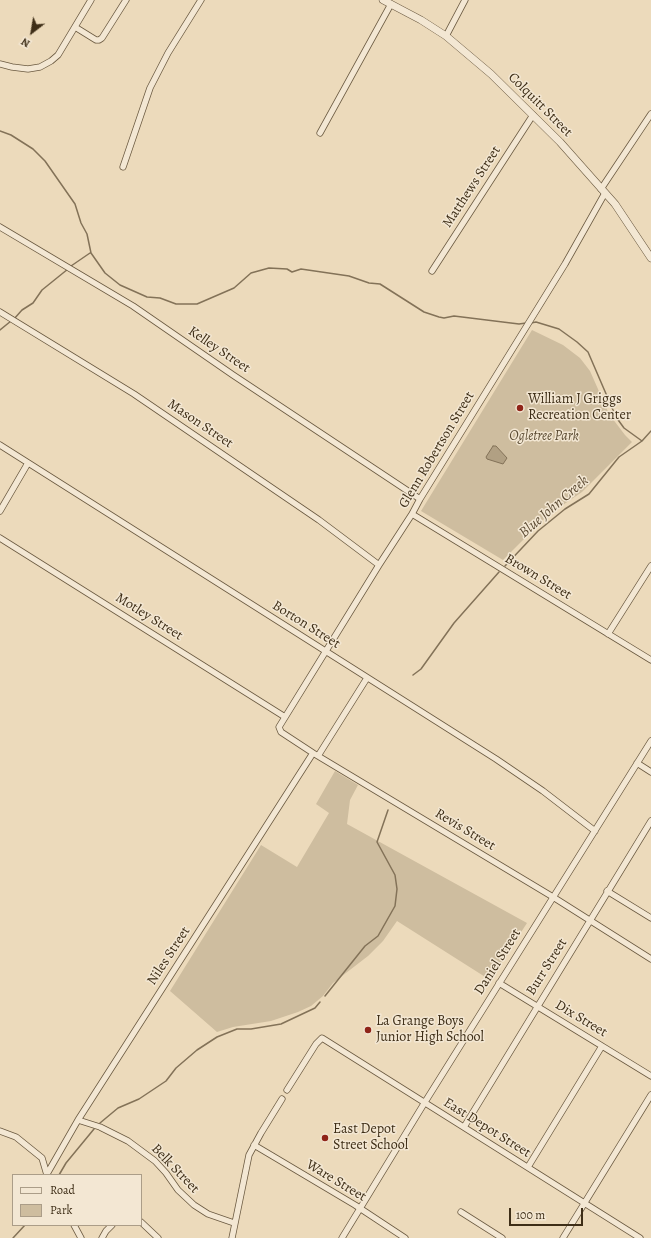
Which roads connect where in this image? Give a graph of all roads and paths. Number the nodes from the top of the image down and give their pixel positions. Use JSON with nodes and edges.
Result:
{"nodes":[{"id":1,"x":91,"y":0,"type":"edge"},
{"id":2,"x":126,"y":0,"type":"edge"},
{"id":3,"x":200,"y":0,"type":"edge"},
{"id":4,"x":383,"y":0,"type":"edge"},
{"id":5,"x":465,"y":0,"type":"edge"},
{"id":6,"x":391,"y":4,"type":"junction"},
{"id":7,"x":75,"y":28,"type":"junction"},
{"id":8,"x":446,"y":36,"type":"junction"},
{"id":9,"x":0,"y":64,"type":"edge"},
{"id":10,"x":651,"y":114,"type":"edge"},
{"id":11,"x":533,"y":115,"type":"junction"},
{"id":12,"x":320,"y":133,"type":"dead end"},
{"id":13,"x":123,"y":167,"type":"dead end"},
{"id":14,"x":603,"y":191,"type":"junction"},
{"id":15,"x":0,"y":227,"type":"edge"},
{"id":16,"x":651,"y":258,"type":"edge"},
{"id":17,"x":432,"y":271,"type":"dead end"},
{"id":18,"x":0,"y":312,"type":"edge"},
{"id":19,"x":0,"y":445,"type":"edge"},
{"id":20,"x":28,"y":463,"type":"junction"},
{"id":21,"x":420,"y":499,"type":"junction"},
{"id":22,"x":0,"y":511,"type":"edge"},
{"id":23,"x":412,"y":514,"type":"junction"},
{"id":24,"x":0,"y":538,"type":"edge"},
{"id":25,"x":379,"y":565,"type":"junction"},
{"id":26,"x":651,"y":566,"type":"edge"},
{"id":27,"x":608,"y":634,"type":"junction"},
{"id":28,"x":326,"y":652,"type":"junction"},
{"id":29,"x":651,"y":660,"type":"edge"},
{"id":30,"x":367,"y":678,"type":"junction"},
{"id":31,"x":285,"y":717,"type":"junction"},
{"id":32,"x":651,"y":741,"type":"edge"},
{"id":33,"x":315,"y":754,"type":"junction"},
{"id":34,"x":637,"y":763,"type":"junction"},
{"id":35,"x":651,"y":772,"type":"edge"},
{"id":36,"x":651,"y":821,"type":"edge"},
{"id":37,"x":595,"y":831,"type":"junction"},
{"id":38,"x":607,"y":891,"type":"junction"},
{"id":39,"x":553,"y":897,"type":"junction"},
{"id":40,"x":651,"y":918,"type":"edge"},
{"id":41,"x":590,"y":920,"type":"junction"},
{"id":42,"x":651,"y":959,"type":"edge"},
{"id":43,"x":499,"y":983,"type":"junction"},
{"id":44,"x":537,"y":1007,"type":"junction"},
{"id":45,"x":602,"y":1046,"type":"junction"},
{"id":46,"x":651,"y":1076,"type":"edge"},
{"id":47,"x":287,"y":1090,"type":"dead end"},
{"id":48,"x":651,"y":1095,"type":"edge"},
{"id":49,"x":282,"y":1099,"type":"dead end"},
{"id":50,"x":424,"y":1102,"type":"junction"},
{"id":51,"x":78,"y":1120,"type":"junction"},
{"id":52,"x":464,"y":1127,"type":"junction"},
{"id":53,"x":0,"y":1131,"type":"edge"},
{"id":54,"x":254,"y":1145,"type":"junction"},
{"id":55,"x":528,"y":1167,"type":"junction"},
{"id":56,"x":47,"y":1174,"type":"edge"},
{"id":57,"x":48,"y":1174,"type":"edge"},
{"id":58,"x":584,"y":1203,"type":"junction"},
{"id":59,"x":360,"y":1209,"type":"junction"},
{"id":60,"x":461,"y":1212,"type":"dead end"},
{"id":61,"x":142,"y":1223,"type":"edge"},
{"id":62,"x":234,"y":1223,"type":"junction"},
{"id":63,"x":75,"y":1226,"type":"edge"},
{"id":64,"x":111,"y":1226,"type":"edge"},
{"id":65,"x":81,"y":1238,"type":"edge"},
{"id":66,"x":102,"y":1238,"type":"edge"},
{"id":67,"x":158,"y":1238,"type":"edge"},
{"id":68,"x":232,"y":1238,"type":"edge"},
{"id":69,"x":342,"y":1238,"type":"edge"},
{"id":70,"x":406,"y":1238,"type":"edge"},
{"id":71,"x":502,"y":1238,"type":"edge"},
{"id":72,"x":563,"y":1238,"type":"edge"},
{"id":73,"x":640,"y":1238,"type":"edge"}],
"edges":[{"from":1,"to":7,"type":"street"},
{"from":2,"to":7,"type":"street"},
{"from":3,"to":13,"type":"street"},
{"from":4,"to":6,"type":"street","name":"Colquitt Street"},
{"from":5,"to":8,"type":"street"},
{"from":6,"to":8,"type":"street","name":"Colquitt Street"},
{"from":6,"to":12,"type":"street"},
{"from":7,"to":9,"type":"street"},
{"from":8,"to":11,"type":"street","name":"Colquitt Street"},
{"from":10,"to":14,"type":"street","name":"Glenn Robertson Street"},
{"from":11,"to":14,"type":"street","name":"Colquitt Street"},
{"from":11,"to":17,"type":"street","name":"Matthews Street"},
{"from":14,"to":16,"type":"street","name":"Colquitt Street"},
{"from":14,"to":21,"type":"street","name":"Glenn Robertson Street"},
{"from":15,"to":21,"type":"street","name":"Kelley Street"},
{"from":18,"to":25,"type":"street","name":"Mason Street"},
{"from":19,"to":20,"type":"street","name":"Borton Street"},
{"from":20,"to":22,"type":"street"},
{"from":20,"to":28,"type":"street","name":"Borton Street"},
{"from":21,"to":23,"type":"street","name":"Glenn Robertson Street"},
{"from":23,"to":25,"type":"street","name":"Glenn Robertson Street"},
{"from":23,"to":27,"type":"street","name":"Brown Street"},
{"from":24,"to":31,"type":"street","name":"Motley Street"},
{"from":25,"to":28,"type":"street","name":"Glenn Robertson Street"},
{"from":26,"to":27,"type":"street"},
{"from":27,"to":29,"type":"street","name":"Brown Street"},
{"from":28,"to":30,"type":"street","name":"Borton Street"},
{"from":28,"to":31,"type":"street","name":"Glenn Robertson Street"},
{"from":30,"to":33,"type":"street","name":"Niles Street"},
{"from":30,"to":37,"type":"street","name":"Borton Street"},
{"from":31,"to":33,"type":"street","name":"Revis Street"},
{"from":32,"to":34,"type":"street","name":"Daniel Street"},
{"from":33,"to":39,"type":"street","name":"Revis Street"},
{"from":33,"to":51,"type":"street","name":"Niles Street"},
{"from":34,"to":35,"type":"street"},
{"from":34,"to":37,"type":"street","name":"Daniel Street"},
{"from":36,"to":38,"type":"street","name":"Burr Street"},
{"from":37,"to":39,"type":"street","name":"Daniel Street"},
{"from":38,"to":40,"type":"street"},
{"from":38,"to":41,"type":"street","name":"Burr Street"},
{"from":39,"to":41,"type":"street","name":"Revis Street"},
{"from":39,"to":43,"type":"street","name":"Daniel Street"},
{"from":41,"to":42,"type":"street","name":"Revis Street"},
{"from":41,"to":44,"type":"street","name":"Burr Street"},
{"from":43,"to":44,"type":"street","name":"Dix Street"},
{"from":43,"to":50,"type":"street","name":"Daniel Street"},
{"from":44,"to":45,"type":"street","name":"Dix Street"},
{"from":44,"to":52,"type":"street","name":"Burr Street"},
{"from":45,"to":46,"type":"street","name":"Dix Street"},
{"from":45,"to":55,"type":"street"},
{"from":47,"to":50,"type":"street","name":"East Depot Street"},
{"from":48,"to":58,"type":"street"},
{"from":49,"to":54,"type":"street"},
{"from":50,"to":52,"type":"street","name":"East Depot Street"},
{"from":50,"to":59,"type":"street","name":"Daniel Street"},
{"from":51,"to":57,"type":"street","name":"Niles Street"},
{"from":51,"to":62,"type":"street","name":"Belk Street"},
{"from":52,"to":55,"type":"street","name":"East Depot Street"},
{"from":53,"to":56,"type":"street"},
{"from":54,"to":59,"type":"street","name":"Ware Street"},
{"from":54,"to":62,"type":"street"},
{"from":55,"to":58,"type":"street","name":"East Depot Street"},
{"from":58,"to":72,"type":"street"},
{"from":58,"to":73,"type":"street","name":"East Depot Street"},
{"from":59,"to":69,"type":"street","name":"Daniel Street"},
{"from":59,"to":70,"type":"street","name":"Ware Street"},
{"from":60,"to":71,"type":"street"},
{"from":61,"to":67,"type":"street"},
{"from":62,"to":68,"type":"street"},
{"from":63,"to":65,"type":"street"},
{"from":64,"to":66,"type":"street"}]}
